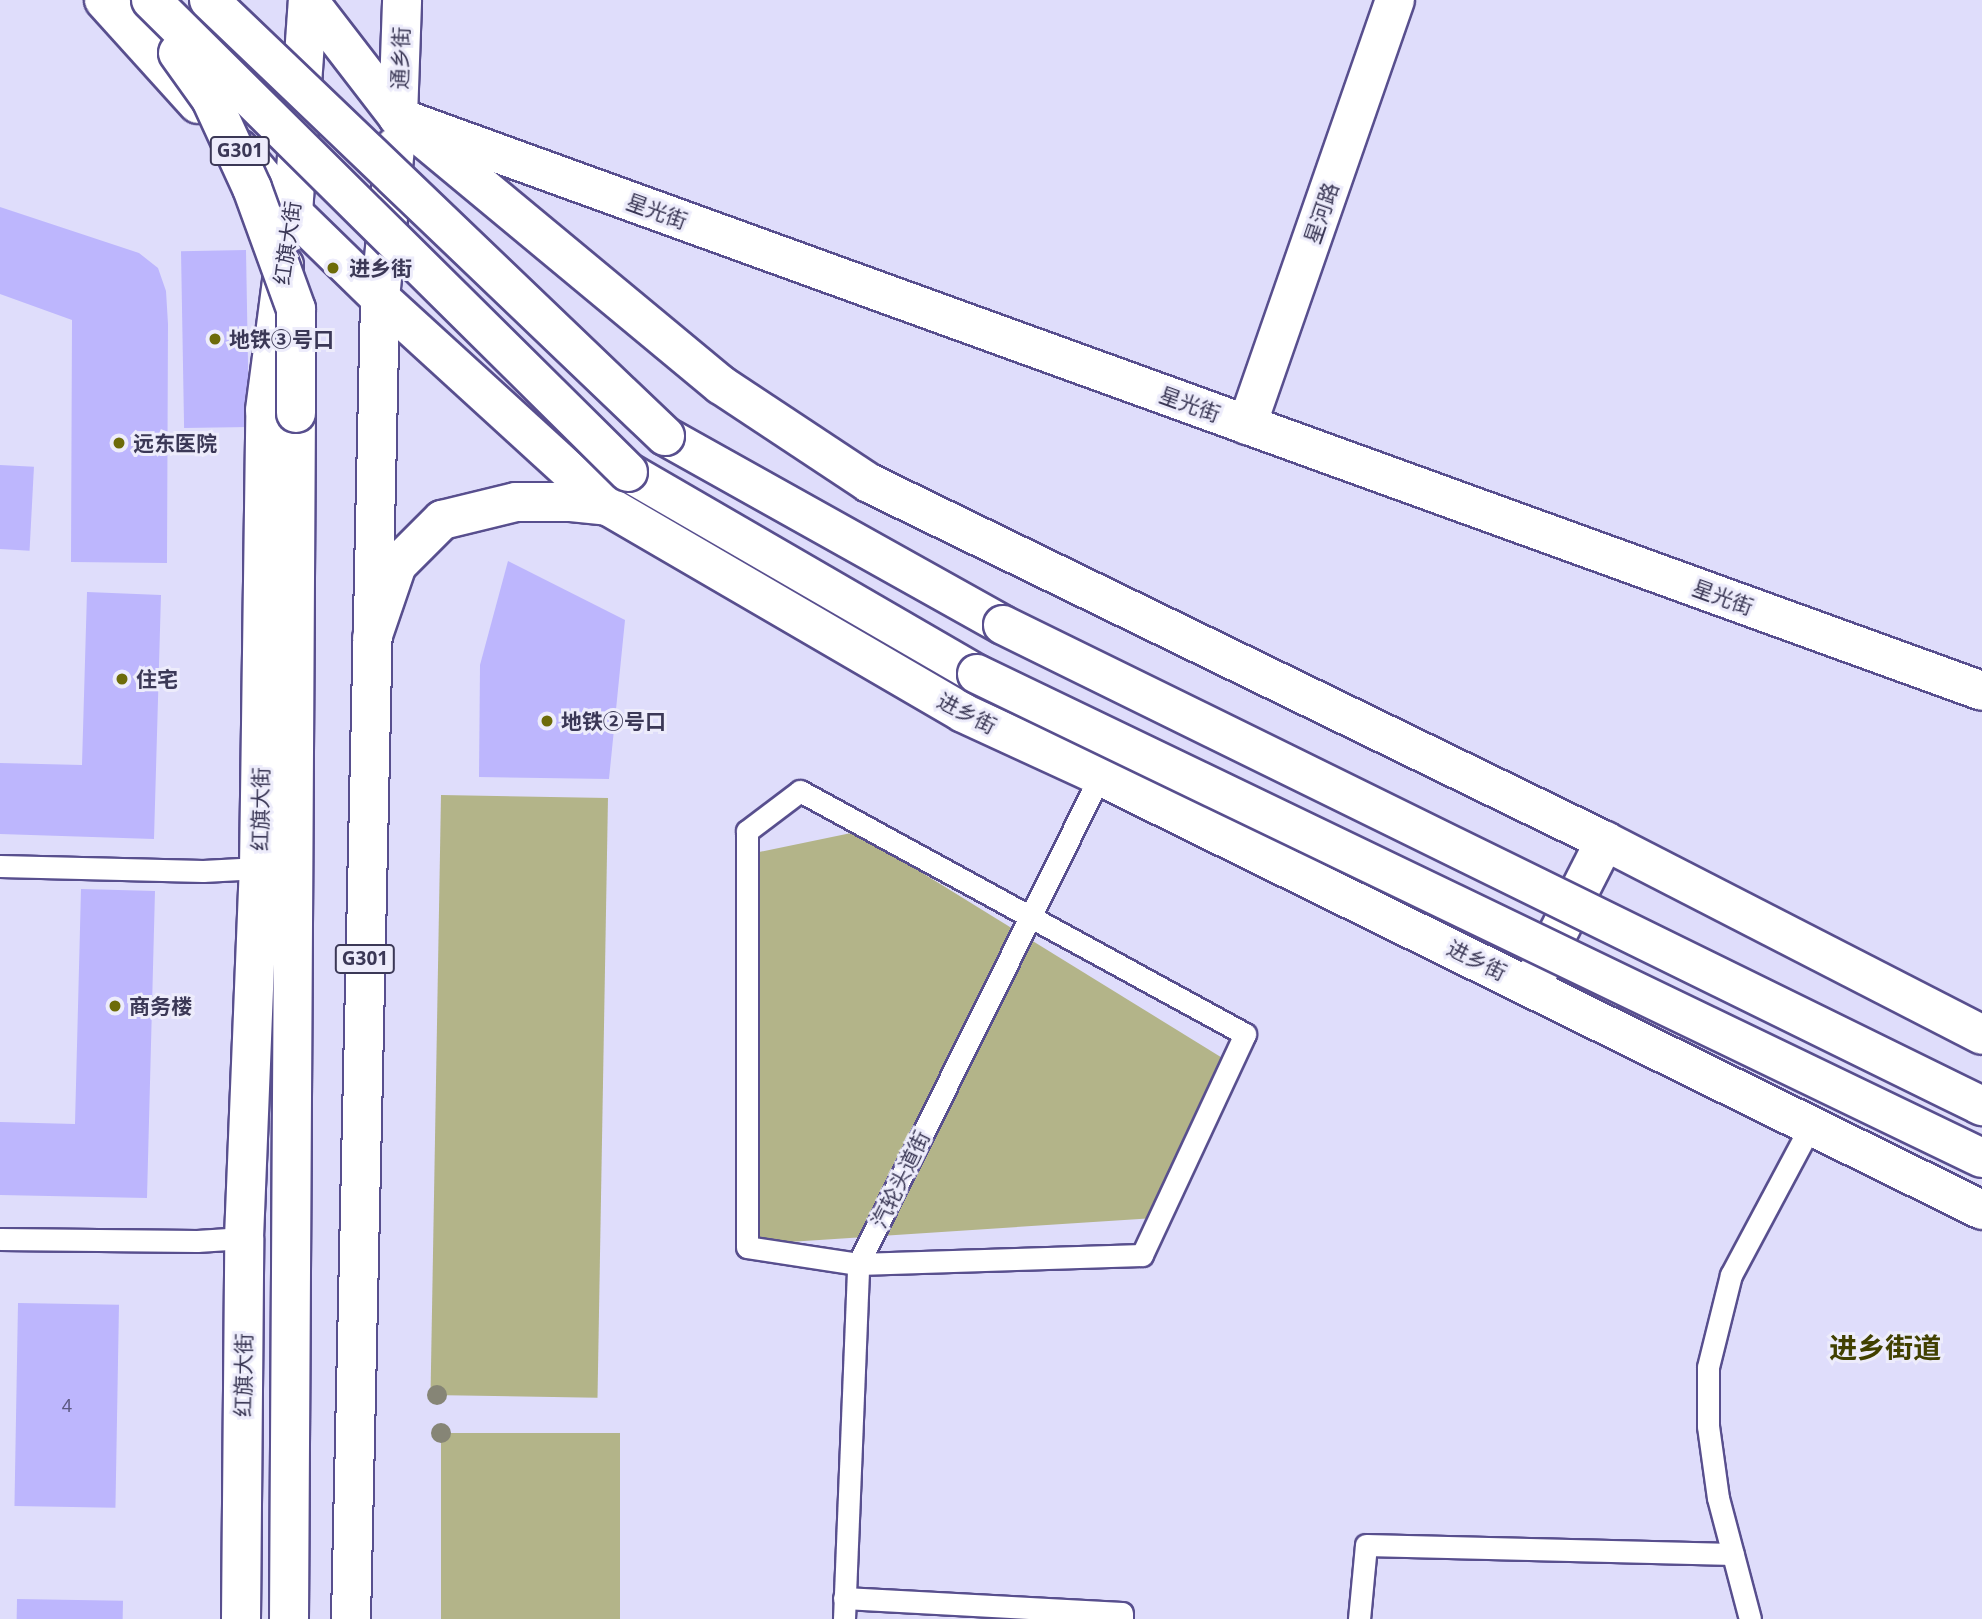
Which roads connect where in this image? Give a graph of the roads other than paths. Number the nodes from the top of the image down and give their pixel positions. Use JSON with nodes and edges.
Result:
{"nodes":[{"id":1,"x":104,"y":0,"type":"edge"},
{"id":2,"x":141,"y":0,"type":"edge"},
{"id":3,"x":151,"y":0,"type":"edge"},
{"id":4,"x":209,"y":0,"type":"edge"},
{"id":5,"x":308,"y":0,"type":"edge"},
{"id":6,"x":402,"y":0,"type":"edge"},
{"id":7,"x":1395,"y":0,"type":"edge"},
{"id":8,"x":398,"y":117,"type":"junction"},
{"id":9,"x":293,"y":214,"type":"junction"},
{"id":10,"x":380,"y":298,"type":"junction"},
{"id":11,"x":1247,"y":425,"type":"junction"},
{"id":12,"x":608,"y":506,"type":"junction"},
{"id":13,"x":372,"y":638,"type":"junction"},
{"id":14,"x":1982,"y":691,"type":"edge"},
{"id":15,"x":1100,"y":776,"type":"junction"},
{"id":16,"x":1605,"y":841,"type":"junction"},
{"id":17,"x":0,"y":866,"type":"edge"},
{"id":18,"x":259,"y":868,"type":"junction"},
{"id":19,"x":1028,"y":918,"type":"junction"},
{"id":20,"x":1531,"y":986,"type":"junction"},
{"id":21,"x":1982,"y":1035,"type":"edge"},
{"id":22,"x":1982,"y":1106,"type":"edge"},
{"id":23,"x":1810,"y":1128,"type":"junction"},
{"id":24,"x":1982,"y":1158,"type":"edge"},
{"id":25,"x":1982,"y":1210,"type":"edge"},
{"id":26,"x":0,"y":1238,"type":"edge"},
{"id":27,"x":244,"y":1238,"type":"junction"},
{"id":28,"x":858,"y":1264,"type":"junction"},
{"id":29,"x":1733,"y":1555,"type":"junction"},
{"id":30,"x":844,"y":1609,"type":"edge"},
{"id":31,"x":241,"y":1619,"type":"edge"},
{"id":32,"x":289,"y":1619,"type":"edge"},
{"id":33,"x":351,"y":1619,"type":"edge"},
{"id":34,"x":1122,"y":1619,"type":"edge"},
{"id":35,"x":1359,"y":1619,"type":"edge"},
{"id":36,"x":1750,"y":1619,"type":"edge"}],
"edges":[{"from":1,"to":9,"type":"main road","name":"进乡街","number":"G301"},
{"from":2,"to":32,"type":"main road","bridge":true},
{"from":3,"to":24,"type":"main road","name":"进乡街","bridge":true},
{"from":4,"to":22,"type":"main road","bridge":true},
{"from":5,"to":8,"type":"main road"},
{"from":5,"to":9,"type":"main road","name":"红旗大街"},
{"from":6,"to":8,"type":"main road","name":"通乡街"},
{"from":7,"to":11,"type":"main road","name":"星河路"},
{"from":8,"to":10,"type":"main road","number":"G301"},
{"from":8,"to":11,"type":"main road","name":"星光街"},
{"from":8,"to":16,"type":"main road"},
{"from":9,"to":10,"type":"main road","name":"进乡街","number":"G301"},
{"from":9,"to":18,"type":"main road","name":"红旗大街"},
{"from":10,"to":12,"type":"main road","name":"进乡街"},
{"from":10,"to":13,"type":"main road","number":"G301"},
{"from":11,"to":14,"type":"main road","name":"星光街"},
{"from":12,"to":13,"type":"main road"},
{"from":12,"to":15,"type":"main road","name":"进乡街"},
{"from":13,"to":33,"type":"main road","number":"G301"},
{"from":15,"to":19,"type":"lane","name":"汽轮头道街"},
{"from":15,"to":20,"type":"main road","name":"进乡街"},
{"from":16,"to":20,"type":"main road"},
{"from":16,"to":21,"type":"main road"},
{"from":17,"to":18,"type":"lane"},
{"from":18,"to":27,"type":"main road","name":"红旗大街"},
{"from":19,"to":28,"type":"lane","name":"汽轮头道街"},
{"from":19,"to":28,"type":"lane"},
{"from":19,"to":28,"type":"lane"},
{"from":20,"to":23,"type":"main road","name":"进乡街"},
{"from":23,"to":25,"type":"main road","name":"进乡街"},
{"from":23,"to":29,"type":"lane"},
{"from":26,"to":27,"type":"lane"},
{"from":27,"to":31,"type":"main road","name":"红旗大街"},
{"from":28,"to":30,"type":"lane","name":"汽轮头道街"},
{"from":29,"to":35,"type":"lane"},
{"from":29,"to":36,"type":"lane"},
{"from":30,"to":34,"type":"lane"}]}
